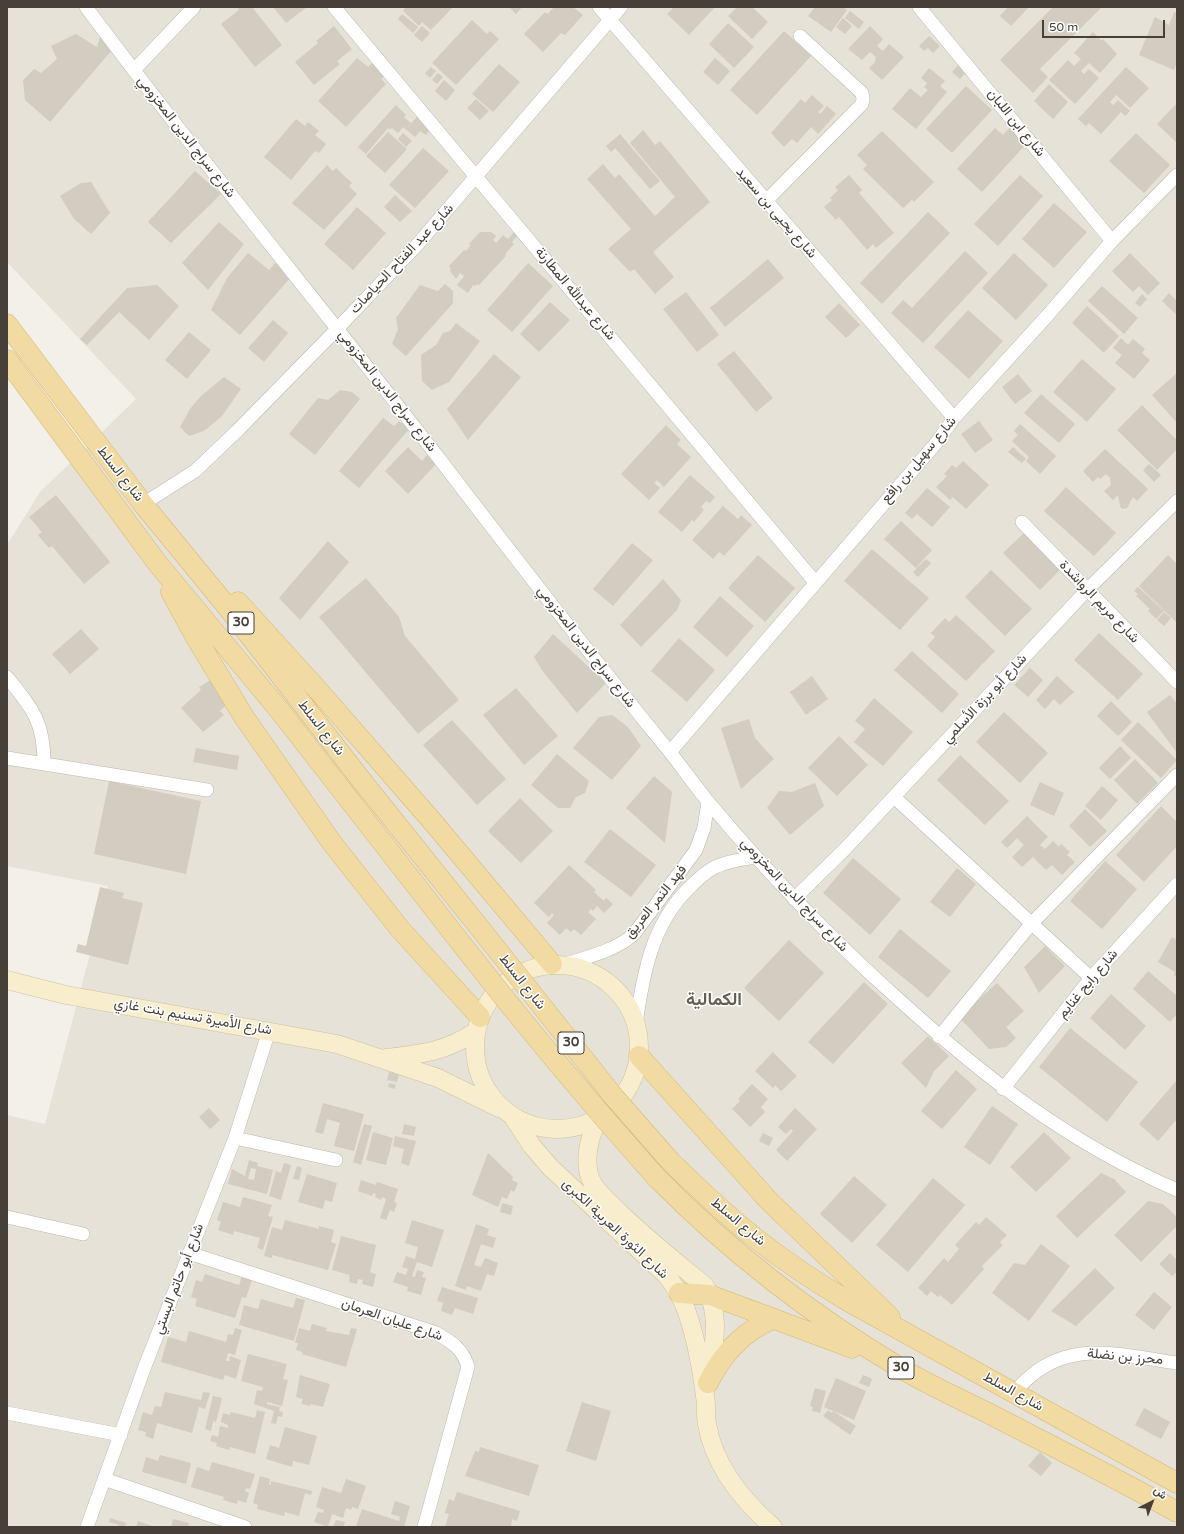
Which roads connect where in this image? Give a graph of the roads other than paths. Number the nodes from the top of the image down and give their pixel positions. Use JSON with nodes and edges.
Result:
{"nodes":[{"id":1,"x":86,"y":7,"type":"edge"},
{"id":2,"x":194,"y":7,"type":"edge"},
{"id":3,"x":334,"y":7,"type":"edge"},
{"id":4,"x":599,"y":7,"type":"edge"},
{"id":5,"x":621,"y":7,"type":"edge"},
{"id":6,"x":919,"y":7,"type":"edge"},
{"id":7,"x":609,"y":20,"type":"junction"},
{"id":8,"x":800,"y":36,"type":"dead end"},
{"id":9,"x":134,"y":70,"type":"junction"},
{"id":10,"x":1177,"y":175,"type":"edge"},
{"id":11,"x":476,"y":177,"type":"junction"},
{"id":12,"x":766,"y":201,"type":"junction"},
{"id":13,"x":1112,"y":241,"type":"junction"},
{"id":14,"x":7,"y":324,"type":"edge"},
{"id":15,"x":338,"y":328,"type":"junction"},
{"id":16,"x":7,"y":360,"type":"edge"},
{"id":17,"x":954,"y":418,"type":"junction"},
{"id":18,"x":1177,"y":501,"type":"edge"},
{"id":19,"x":143,"y":504,"type":"junction"},
{"id":20,"x":1022,"y":522,"type":"dead end"},
{"id":21,"x":158,"y":564,"type":"junction"},
{"id":22,"x":196,"y":568,"type":"junction"},
{"id":23,"x":815,"y":582,"type":"junction"},
{"id":24,"x":1087,"y":590,"type":"junction"},
{"id":25,"x":7,"y":677,"type":"edge"},
{"id":26,"x":1177,"y":682,"type":"edge"},
{"id":27,"x":670,"y":752,"type":"junction"},
{"id":28,"x":7,"y":758,"type":"edge"},
{"id":29,"x":44,"y":763,"type":"junction"},
{"id":30,"x":1177,"y":775,"type":"edge"},
{"id":31,"x":207,"y":790,"type":"dead end"},
{"id":32,"x":894,"y":797,"type":"junction"},
{"id":33,"x":708,"y":802,"type":"junction"},
{"id":34,"x":756,"y":857,"type":"junction"},
{"id":35,"x":1177,"y":884,"type":"edge"},
{"id":36,"x":666,"y":892,"type":"junction"},
{"id":37,"x":794,"y":899,"type":"junction"},
{"id":38,"x":676,"y":900,"type":"junction"},
{"id":39,"x":1031,"y":924,"type":"junction"},
{"id":40,"x":558,"y":965,"type":"junction"},
{"id":41,"x":1091,"y":978,"type":"junction"},
{"id":42,"x":7,"y":980,"type":"edge"},
{"id":43,"x":636,"y":1024,"type":"junction"},
{"id":44,"x":477,"y":1025,"type":"junction"},
{"id":45,"x":270,"y":1031,"type":"junction"},
{"id":46,"x":939,"y":1037,"type":"junction"},
{"id":47,"x":639,"y":1056,"type":"junction"},
{"id":48,"x":377,"y":1058,"type":"junction"},
{"id":49,"x":1003,"y":1089,"type":"junction"},
{"id":50,"x":508,"y":1113,"type":"junction"},
{"id":51,"x":598,"y":1119,"type":"junction"},
{"id":52,"x":236,"y":1138,"type":"junction"},
{"id":53,"x":336,"y":1160,"type":"dead end"},
{"id":54,"x":1177,"y":1190,"type":"edge"},
{"id":55,"x":7,"y":1217,"type":"edge"},
{"id":56,"x":83,"y":1234,"type":"dead end"},
{"id":57,"x":189,"y":1253,"type":"junction"},
{"id":58,"x":679,"y":1293,"type":"junction"},
{"id":59,"x":710,"y":1295,"type":"junction"},
{"id":60,"x":773,"y":1319,"type":"junction"},
{"id":61,"x":908,"y":1335,"type":"junction"},
{"id":62,"x":1177,"y":1363,"type":"edge"},
{"id":63,"x":903,"y":1370,"type":"junction"},
{"id":64,"x":707,"y":1390,"type":"junction"},
{"id":65,"x":1014,"y":1393,"type":"junction"},
{"id":66,"x":7,"y":1413,"type":"edge"},
{"id":67,"x":120,"y":1434,"type":"junction"},
{"id":68,"x":104,"y":1479,"type":"junction"},
{"id":69,"x":1177,"y":1483,"type":"edge"},
{"id":70,"x":1177,"y":1512,"type":"edge"},
{"id":71,"x":87,"y":1527,"type":"edge"},
{"id":72,"x":245,"y":1527,"type":"edge"},
{"id":73,"x":424,"y":1527,"type":"edge"},
{"id":74,"x":773,"y":1527,"type":"edge"}],
"edges":[{"from":1,"to":9,"type":"street","name":"شارع سراج الدين المخزومي"},
{"from":2,"to":9,"type":"street"},
{"from":3,"to":11,"type":"street","name":"شارع عبدالله المطارنة"},
{"from":4,"to":7,"type":"street","name":"شارع يحيى بن سعيد"},
{"from":5,"to":7,"type":"street","name":"شارع عبد الفتاح الحياصات"},
{"from":6,"to":13,"type":"street","name":"شارع ابن اللبان"},
{"from":7,"to":11,"type":"street","name":"شارع عبد الفتاح الحياصات"},
{"from":7,"to":12,"type":"street","name":"شارع يحيى بن سعيد"},
{"from":8,"to":12,"type":"street"},
{"from":9,"to":15,"type":"street","name":"شارع سراج الدين المخزومي"},
{"from":10,"to":13,"type":"street","name":"شارع سهيل بن رافع"},
{"from":11,"to":15,"type":"street","name":"شارع عبد الفتاح الحياصات"},
{"from":11,"to":23,"type":"street","name":"شارع عبدالله المطارنة"},
{"from":12,"to":17,"type":"street","name":"شارع يحيى بن سعيد"},
{"from":13,"to":17,"type":"street","name":"شارع سهيل بن رافع"},
{"from":14,"to":19,"type":"main road","name":"شارع السلط","number":"30"},
{"from":15,"to":19,"type":"street","name":"شارع عبد الفتاح الحياصات"},
{"from":15,"to":27,"type":"street","name":"شارع سراج الدين المخزومي"},
{"from":16,"to":21,"type":"main road","name":"شارع السلط","number":"30"},
{"from":17,"to":23,"type":"street","name":"شارع سهيل بن رافع"},
{"from":18,"to":24,"type":"street","name":"شارع أبو برزة الأسلمي"},
{"from":19,"to":22,"type":"main road","name":"شارع السلط","number":"30"},
{"from":20,"to":24,"type":"street","name":"شارع مريم الرواشدة"},
{"from":21,"to":44,"type":"main road"},
{"from":21,"to":63,"type":"main road","name":"شارع السلط","number":"30","bridge":true},
{"from":22,"to":40,"type":"main road"},
{"from":22,"to":61,"type":"main road","name":"شارع السلط","number":"30","bridge":true},
{"from":23,"to":27,"type":"street","name":"شارع سهيل بن رافع"},
{"from":24,"to":26,"type":"street","name":"شارع مريم الرواشدة"},
{"from":24,"to":32,"type":"street","name":"شارع أبو برزة الأسلمي"},
{"from":25,"to":29,"type":"street"},
{"from":27,"to":33,"type":"street","name":"شارع سراج الدين المخزومي"},
{"from":28,"to":29,"type":"street"},
{"from":29,"to":31,"type":"street"},
{"from":30,"to":39,"type":"street"},
{"from":32,"to":37,"type":"street","name":"شارع أبو برزة الأسلمي"},
{"from":32,"to":39,"type":"street"},
{"from":33,"to":34,"type":"street","name":"شارع سراج الدين المخزومي"},
{"from":33,"to":36,"type":"street","name":"فهد النمر العريق"},
{"from":34,"to":37,"type":"street","name":"شارع سراج الدين المخزومي"},
{"from":34,"to":38,"type":"street","name":"فهد النمر العريق"},
{"from":35,"to":41,"type":"street","name":"شارع رابح غنايم"},
{"from":36,"to":38,"type":"street"},
{"from":36,"to":40,"type":"street","name":"فهد النمر العريق"},
{"from":37,"to":46,"type":"street","name":"شارع سراج الدين المخزومي"},
{"from":38,"to":43,"type":"street","name":"فهد النمر العريق"},
{"from":39,"to":41,"type":"street"},
{"from":39,"to":46,"type":"street"},
{"from":40,"to":43,"type":"main road"},
{"from":40,"to":44,"type":"main road"},
{"from":41,"to":49,"type":"street","name":"شارع رابح غنايم"},
{"from":42,"to":45,"type":"main road","name":"شارع الأميرة تسنيم بنت غازي"},
{"from":43,"to":47,"type":"main road"},
{"from":44,"to":48,"type":"main road","name":"شارع الأميرة تسنيم بنت غازي"},
{"from":44,"to":50,"type":"main road","name":"شارع الثورة العربية الكبرى"},
{"from":45,"to":48,"type":"main road","name":"شارع الأميرة تسنيم بنت غازي"},
{"from":45,"to":52,"type":"street","name":"شارع أبو حاتم البستي"},
{"from":46,"to":49,"type":"street","name":"شارع سراج الدين المخزومي"},
{"from":47,"to":51,"type":"main road"},
{"from":47,"to":61,"type":"main road"},
{"from":48,"to":50,"type":"main road","name":"شارع الأميرة تسنيم بنت غازي"},
{"from":49,"to":54,"type":"street","name":"شارع سراج الدين المخزومي"},
{"from":50,"to":51,"type":"main road","name":"شارع الأميرة تسنيم بنت غازي"},
{"from":50,"to":58,"type":"main road","name":"شارع الثورة العربية الكبرى"},
{"from":51,"to":59,"type":"main road","name":"شارع الثورة العربية الكبرى"},
{"from":52,"to":53,"type":"street"},
{"from":52,"to":57,"type":"street","name":"شارع أبو حاتم البستي"},
{"from":55,"to":56,"type":"street"},
{"from":57,"to":67,"type":"street","name":"شارع أبو حاتم البستي"},
{"from":57,"to":73,"type":"street","name":"شارع عليان العرمان"},
{"from":58,"to":59,"type":"main road"},
{"from":58,"to":64,"type":"main road","name":"شارع الثورة العربية الكبرى"},
{"from":59,"to":60,"type":"main road"},
{"from":59,"to":64,"type":"main road","name":"شارع الثورة العربية الكبرى"},
{"from":60,"to":63,"type":"main road"},
{"from":60,"to":64,"type":"main road"},
{"from":61,"to":65,"type":"main road","name":"شارع السلط","number":"30"},
{"from":62,"to":65,"type":"street","name":"محرز بن نضلة"},
{"from":63,"to":70,"type":"main road","name":"شارع السلط","number":"30"},
{"from":64,"to":74,"type":"main road","name":"شارع الثورة العربية الكبرى"},
{"from":65,"to":69,"type":"main road","name":"شارع السلط","number":"30"},
{"from":66,"to":67,"type":"street"},
{"from":67,"to":68,"type":"street","name":"شارع أبو حاتم البستي"},
{"from":68,"to":71,"type":"street","name":"شارع أبو حاتم البستي"},
{"from":68,"to":72,"type":"street"}]}
